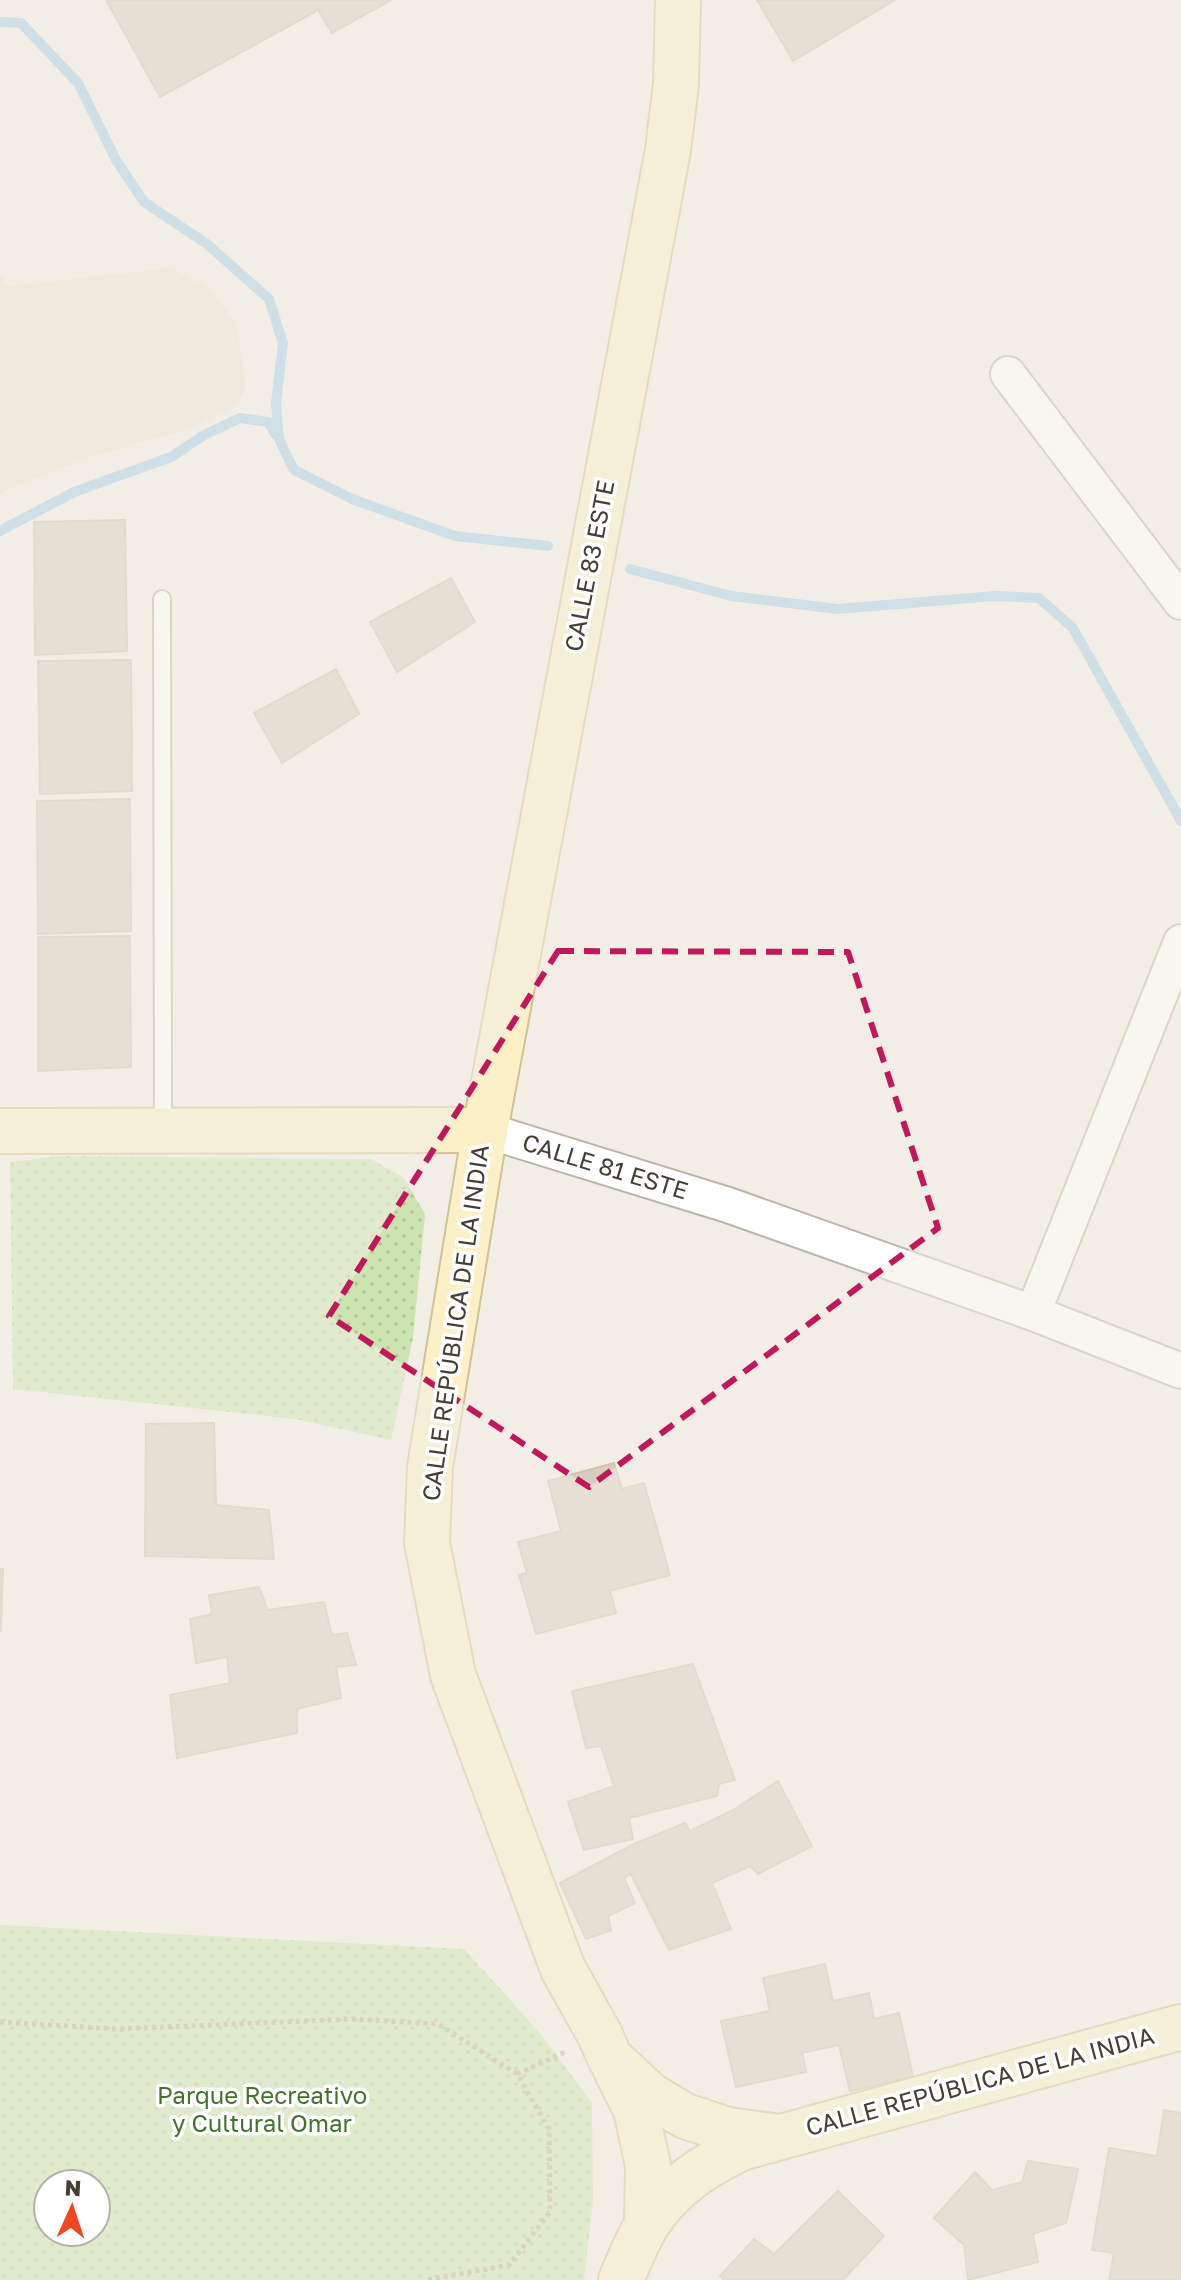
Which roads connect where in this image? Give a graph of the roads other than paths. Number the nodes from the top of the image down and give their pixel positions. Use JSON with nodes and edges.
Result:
{"nodes":[{"id":1,"x":678,"y":0,"type":"edge"},
{"id":2,"x":1008,"y":374,"type":"dead end"},
{"id":3,"x":162,"y":599,"type":"dead end"},
{"id":4,"x":1181,"y":602,"type":"edge"},
{"id":5,"x":1181,"y":942,"type":"edge"},
{"id":6,"x":485,"y":1130,"type":"junction"},
{"id":7,"x":0,"y":1131,"type":"edge"},
{"id":8,"x":163,"y":1131,"type":"junction"},
{"id":9,"x":1033,"y":1313,"type":"junction"},
{"id":10,"x":1181,"y":1371,"type":"edge"},
{"id":11,"x":1181,"y":2027,"type":"edge"},
{"id":12,"x":605,"y":2047,"type":"junction"},
{"id":13,"x":780,"y":2137,"type":"junction"},
{"id":14,"x":647,"y":2223,"type":"junction"},
{"id":15,"x":621,"y":2280,"type":"edge"}],
"edges":[{"from":1,"to":6,"type":"street","name":"CALLE 83 ESTE"},
{"from":2,"to":4,"type":"street"},
{"from":3,"to":8,"type":"lane"},
{"from":5,"to":9,"type":"street"},
{"from":6,"to":8,"type":"street","name":"CALLE 81 ESTE"},
{"from":6,"to":9,"type":"street","name":"CALLE 81 ESTE"},
{"from":6,"to":12,"type":"street","name":"CALLE REPÚBLICA DE LA INDIA"},
{"from":7,"to":8,"type":"street","name":"CALLE 81 ESTE"},
{"from":9,"to":10,"type":"street","name":"CALLE 81 ESTE"},
{"from":11,"to":13,"type":"street","name":"CALLE REPÚBLICA DE LA INDIA"},
{"from":12,"to":13,"type":"street","name":"CALLE REPÚBLICA DE LA INDIA"},
{"from":12,"to":14,"type":"street","name":"CALLE REPÚBLICA DE LA INDIA"},
{"from":13,"to":14,"type":"street","name":"CALLE REPÚBLICA DE LA INDIA"},
{"from":14,"to":15,"type":"street","name":"CALLE REPÚBLICA DE LA INDIA"}]}
